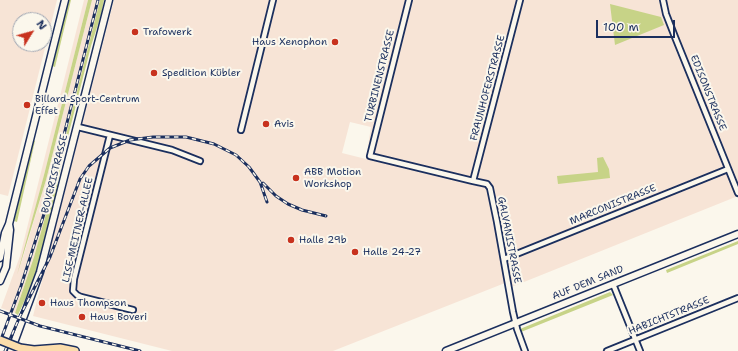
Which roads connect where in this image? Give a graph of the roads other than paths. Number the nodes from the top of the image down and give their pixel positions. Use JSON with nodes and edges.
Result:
{"nodes":[{"id":1,"x":65,"y":0,"type":"edge"},
{"id":2,"x":109,"y":0,"type":"edge"},
{"id":3,"x":274,"y":0,"type":"edge"},
{"id":4,"x":409,"y":0,"type":"edge"},
{"id":5,"x":520,"y":0,"type":"edge"},
{"id":6,"x":663,"y":0,"type":"edge"},
{"id":7,"x":78,"y":127,"type":"junction"},
{"id":8,"x":242,"y":128,"type":"dead end"},
{"id":9,"x":110,"y":135,"type":"junction"},
{"id":10,"x":370,"y":156,"type":"joint"},
{"id":11,"x":200,"y":161,"type":"dead end"},
{"id":12,"x":728,"y":169,"type":"junction"},
{"id":13,"x":473,"y":181,"type":"junction"},
{"id":14,"x":738,"y":193,"type":"edge"},
{"id":15,"x":9,"y":224,"type":"junction"},
{"id":16,"x":738,"y":234,"type":"edge"},
{"id":17,"x":1,"y":250,"type":"edge"},
{"id":18,"x":0,"y":258,"type":"edge"},
{"id":19,"x":504,"y":259,"type":"junction"},
{"id":20,"x":0,"y":281,"type":"edge"},
{"id":21,"x":613,"y":284,"type":"junction"},
{"id":22,"x":738,"y":298,"type":"edge"},
{"id":23,"x":133,"y":310,"type":"dead end"},
{"id":24,"x":515,"y":323,"type":"junction"},
{"id":25,"x":636,"y":340,"type":"junction"},
{"id":26,"x":0,"y":341,"type":"edge"},
{"id":27,"x":459,"y":349,"type":"edge"},
{"id":28,"x":21,"y":350,"type":"edge"},
{"id":29,"x":11,"y":351,"type":"edge"},
{"id":30,"x":75,"y":351,"type":"edge"},
{"id":31,"x":446,"y":351,"type":"edge"},
{"id":32,"x":525,"y":351,"type":"edge"},
{"id":33,"x":607,"y":351,"type":"edge"},
{"id":34,"x":640,"y":351,"type":"edge"}],
"edges":[{"from":1,"to":15,"type":"street"},
{"from":2,"to":7,"type":"street","name":"BOVERISTRASSE"},
{"from":3,"to":8,"type":"street"},
{"from":4,"to":10,"type":"street","name":"TURBINENSTRASSE"},
{"from":5,"to":13,"type":"street","name":"FRAUNHOFERSTRASSE"},
{"from":6,"to":12,"type":"street","name":"EDISONSTRASSE"},
{"from":7,"to":9,"type":"street"},
{"from":7,"to":29,"type":"street","name":"BOVERISTRASSE"},
{"from":9,"to":11,"type":"street"},
{"from":9,"to":23,"type":"street","name":"LISE-MEITNER-ALLEE"},
{"from":10,"to":13,"type":"street","name":"GALVANISTRASSE"},
{"from":12,"to":14,"type":"street","name":"EDISONSTRASSE"},
{"from":12,"to":19,"type":"street","name":"MARCONISTRASSE"},
{"from":13,"to":19,"type":"street","name":"GALVANISTRASSE"},
{"from":15,"to":17,"type":"street"},
{"from":15,"to":20,"type":"street"},
{"from":16,"to":21,"type":"street","name":"AUF DEM SAND"},
{"from":17,"to":18,"type":"street"},
{"from":19,"to":24,"type":"street","name":"GALVANISTRASSE"},
{"from":21,"to":24,"type":"street","name":"AUF DEM SAND"},
{"from":21,"to":25,"type":"street"},
{"from":22,"to":25,"type":"street","name":"HABICHTSTRASSE"},
{"from":24,"to":27,"type":"street","name":"AUF DEM SAND"},
{"from":24,"to":32,"type":"street","name":"GALVANISTRASSE"},
{"from":25,"to":33,"type":"street","name":"HABICHTSTRASSE"},
{"from":25,"to":34,"type":"street"},
{"from":26,"to":28,"type":"main road","bridge":true},
{"from":27,"to":31,"type":"street","name":"AUF DEM SAND"},
{"from":28,"to":30,"type":"main road"}]}
